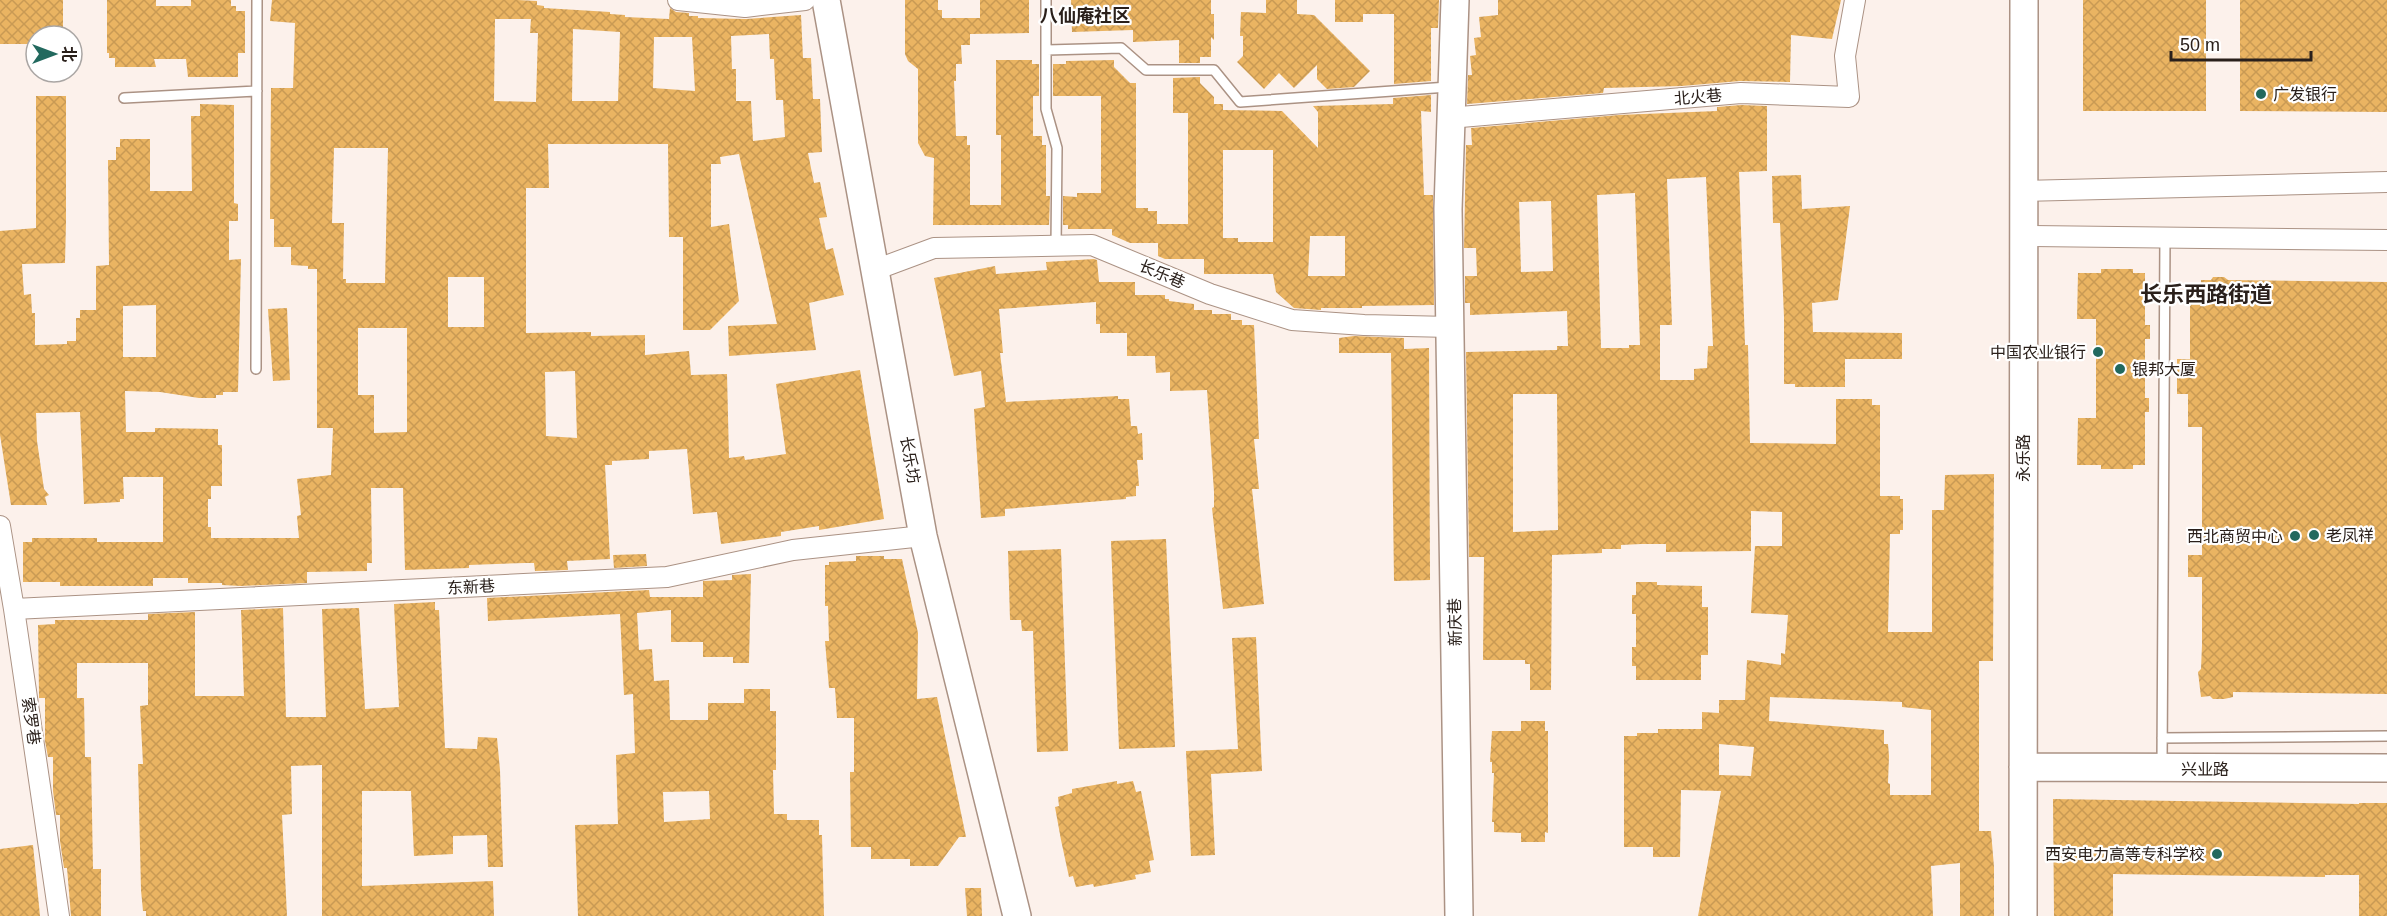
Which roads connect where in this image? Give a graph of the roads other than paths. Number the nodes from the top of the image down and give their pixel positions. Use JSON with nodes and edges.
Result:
{"nodes":[{"id":1,"x":257,"y":0,"type":"edge"},
{"id":2,"x":678,"y":0,"type":"edge"},
{"id":3,"x":805,"y":0,"type":"edge"},
{"id":4,"x":826,"y":0,"type":"edge"},
{"id":5,"x":1046,"y":0,"type":"edge"},
{"id":6,"x":1455,"y":0,"type":"edge"},
{"id":7,"x":1855,"y":0,"type":"edge"},
{"id":8,"x":2024,"y":0,"type":"edge"},
{"id":9,"x":1047,"y":50,"type":"junction"},
{"id":10,"x":1451,"y":87,"type":"junction"},
{"id":11,"x":257,"y":91,"type":"junction"},
{"id":12,"x":124,"y":98,"type":"dead end"},
{"id":13,"x":1449,"y":118,"type":"junction"},
{"id":14,"x":2387,"y":182,"type":"edge"},
{"id":15,"x":2023,"y":191,"type":"junction"},
{"id":16,"x":2023,"y":236,"type":"junction"},
{"id":17,"x":2165,"y":236,"type":"junction"},
{"id":18,"x":2387,"y":240,"type":"edge"},
{"id":19,"x":1056,"y":246,"type":"junction"},
{"id":20,"x":875,"y":270,"type":"junction"},
{"id":21,"x":1450,"y":327,"type":"junction"},
{"id":22,"x":256,"y":369,"type":"dead end"},
{"id":23,"x":0,"y":526,"type":"edge"},
{"id":24,"x":923,"y":536,"type":"junction"},
{"id":25,"x":14,"y":609,"type":"junction"},
{"id":26,"x":2387,"y":736,"type":"edge"},
{"id":27,"x":2162,"y":738,"type":"junction"},
{"id":28,"x":2023,"y":767,"type":"junction"},
{"id":29,"x":2387,"y":768,"type":"edge"},
{"id":30,"x":2162,"y":769,"type":"junction"},
{"id":31,"x":59,"y":916,"type":"edge"},
{"id":32,"x":1017,"y":916,"type":"edge"},
{"id":33,"x":1459,"y":916,"type":"edge"},
{"id":34,"x":2023,"y":916,"type":"edge"}],
"edges":[{"from":1,"to":11,"type":"lane"},
{"from":2,"to":3,"type":"street"},
{"from":4,"to":20,"type":"street","name":"长乐坊"},
{"from":5,"to":9,"type":"lane"},
{"from":6,"to":10,"type":"street"},
{"from":7,"to":13,"type":"street","name":"北火巷"},
{"from":8,"to":15,"type":"street","name":"永乐路"},
{"from":9,"to":10,"type":"lane"},
{"from":9,"to":19,"type":"lane"},
{"from":10,"to":13,"type":"street"},
{"from":11,"to":12,"type":"lane"},
{"from":11,"to":22,"type":"lane"},
{"from":13,"to":21,"type":"street"},
{"from":14,"to":15,"type":"street"},
{"from":15,"to":16,"type":"street","name":"永乐路"},
{"from":16,"to":17,"type":"street"},
{"from":16,"to":28,"type":"street","name":"永乐路"},
{"from":17,"to":18,"type":"street"},
{"from":17,"to":27,"type":"lane"},
{"from":19,"to":20,"type":"street","name":"长乐巷"},
{"from":19,"to":21,"type":"street","name":"长乐巷"},
{"from":20,"to":24,"type":"street","name":"长乐坊"},
{"from":21,"to":33,"type":"street","name":"新庆巷"},
{"from":23,"to":25,"type":"street","name":"索罗巷"},
{"from":24,"to":25,"type":"street","name":"东新巷"},
{"from":24,"to":32,"type":"street","name":"长乐坊"},
{"from":25,"to":31,"type":"street","name":"索罗巷"},
{"from":26,"to":27,"type":"lane"},
{"from":27,"to":30,"type":"lane"},
{"from":28,"to":30,"type":"street","name":"兴业路"},
{"from":28,"to":34,"type":"street","name":"永乐路"},
{"from":29,"to":30,"type":"street","name":"兴业路"}]}
